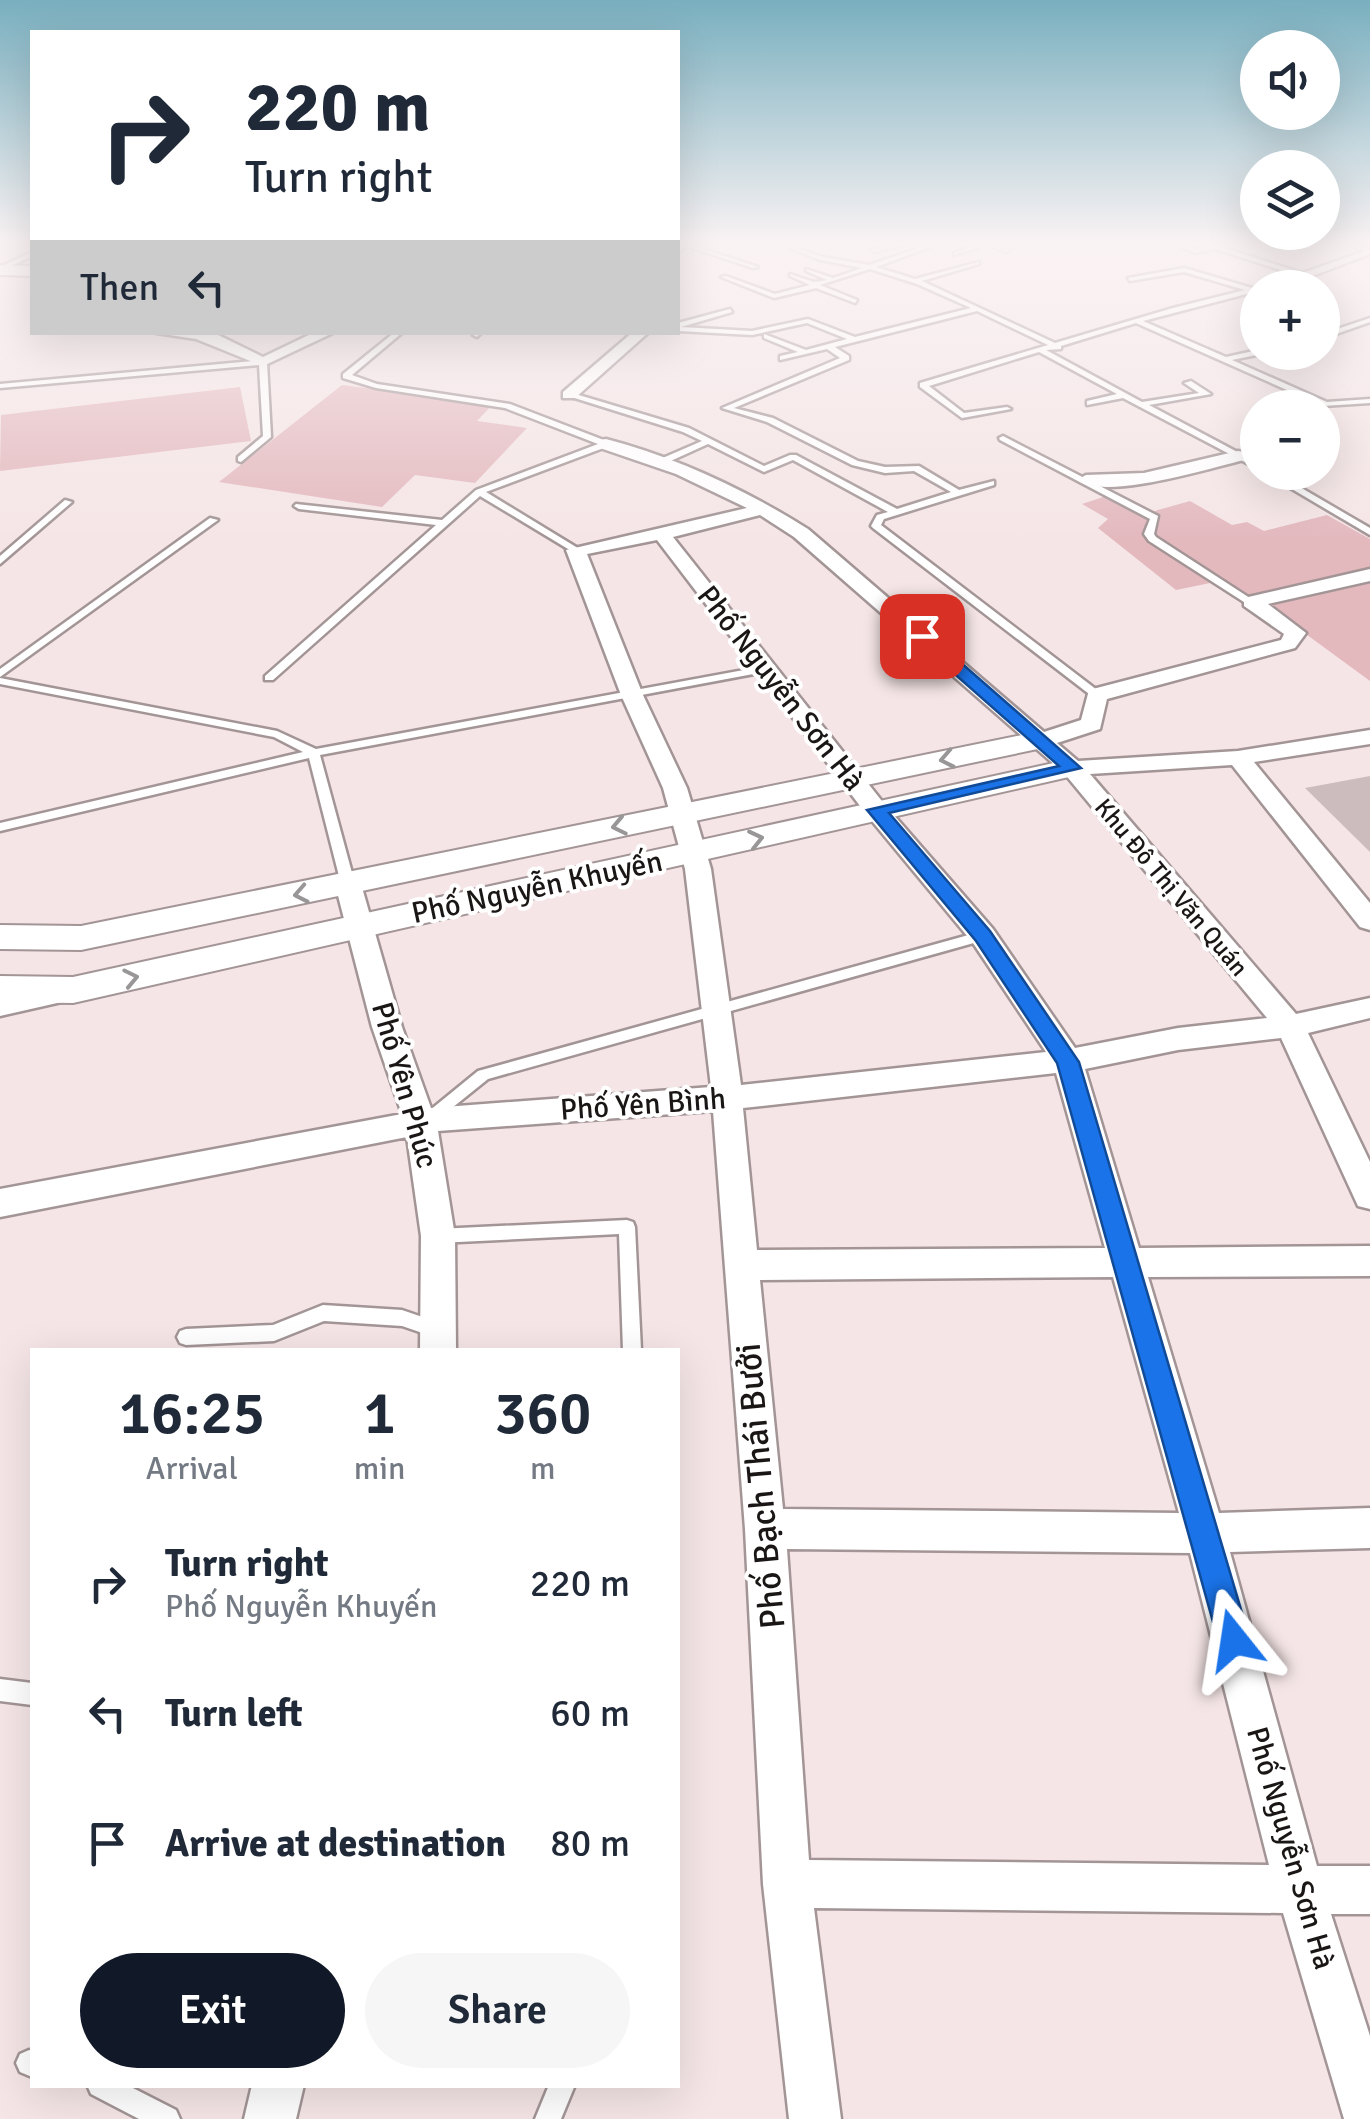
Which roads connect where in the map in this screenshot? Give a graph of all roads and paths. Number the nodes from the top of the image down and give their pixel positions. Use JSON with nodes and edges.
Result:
{"nodes":[{"id":1,"x":221,"y":343,"type":"edge"},
{"id":2,"x":304,"y":343,"type":"edge"},
{"id":3,"x":387,"y":343,"type":"edge"},
{"id":4,"x":629,"y":343,"type":"edge"},
{"id":5,"x":783,"y":343,"type":"edge"},
{"id":6,"x":839,"y":343,"type":"edge"},
{"id":7,"x":1049,"y":343,"type":"edge"},
{"id":8,"x":1071,"y":343,"type":"edge"},
{"id":9,"x":1188,"y":343,"type":"edge"},
{"id":10,"x":828,"y":346,"type":"junction"},
{"id":11,"x":1058,"y":347,"type":"junction"},
{"id":12,"x":804,"y":352,"type":"junction"},
{"id":13,"x":1042,"y":352,"type":"junction"},
{"id":14,"x":1240,"y":356,"type":"edge"},
{"id":15,"x":782,"y":358,"type":"dead end"},
{"id":16,"x":1228,"y":359,"type":"junction"},
{"id":17,"x":263,"y":362,"type":"junction"},
{"id":18,"x":1188,"y":383,"type":"dead end"},
{"id":19,"x":0,"y":386,"type":"edge"},
{"id":20,"x":568,"y":395,"type":"joint"},
{"id":21,"x":1125,"y":395,"type":"junction"},
{"id":22,"x":1370,"y":401,"type":"edge"},
{"id":23,"x":1090,"y":403,"type":"dead end"},
{"id":24,"x":1143,"y":404,"type":"junction"},
{"id":25,"x":1008,"y":409,"type":"dead end"},
{"id":26,"x":1003,"y":438,"type":"dead end"},
{"id":27,"x":709,"y":441,"type":"junction"},
{"id":28,"x":606,"y":444,"type":"junction"},
{"id":29,"x":1238,"y":456,"type":"joint"},
{"id":30,"x":241,"y":459,"type":"dead end"},
{"id":31,"x":662,"y":462,"type":"junction"},
{"id":32,"x":1086,"y":480,"type":"junction"},
{"id":33,"x":991,"y":482,"type":"dead end"},
{"id":34,"x":1298,"y":490,"type":"edge"},
{"id":35,"x":479,"y":492,"type":"junction"},
{"id":36,"x":958,"y":493,"type":"junction"},
{"id":37,"x":68,"y":502,"type":"dead end"},
{"id":38,"x":299,"y":506,"type":"dead end"},
{"id":39,"x":764,"y":508,"type":"junction"},
{"id":40,"x":896,"y":512,"type":"junction"},
{"id":41,"x":213,"y":520,"type":"dead end"},
{"id":42,"x":442,"y":524,"type":"junction"},
{"id":43,"x":1370,"y":532,"type":"edge"},
{"id":44,"x":664,"y":536,"type":"junction"},
{"id":45,"x":576,"y":550,"type":"junction"},
{"id":46,"x":0,"y":561,"type":"edge"},
{"id":47,"x":1370,"y":575,"type":"edge"},
{"id":48,"x":1251,"y":602,"type":"junction"},
{"id":49,"x":766,"y":669,"type":"junction"},
{"id":50,"x":0,"y":677,"type":"edge"},
{"id":51,"x":269,"y":678,"type":"dead end"},
{"id":52,"x":632,"y":695,"type":"junction"},
{"id":53,"x":1096,"y":695,"type":"junction"},
{"id":54,"x":1370,"y":737,"type":"edge"},
{"id":55,"x":1042,"y":740,"type":"junction"},
{"id":56,"x":314,"y":753,"type":"junction"},
{"id":57,"x":1238,"y":758,"type":"junction"},
{"id":58,"x":1072,"y":768,"type":"junction"},
{"id":59,"x":851,"y":778,"type":"junction"},
{"id":60,"x":876,"y":810,"type":"junction"},
{"id":61,"x":680,"y":815,"type":"junction"},
{"id":62,"x":0,"y":827,"type":"edge"},
{"id":63,"x":694,"y":854,"type":"junction"},
{"id":64,"x":348,"y":884,"type":"junction"},
{"id":65,"x":1370,"y":921,"type":"edge"},
{"id":66,"x":361,"y":925,"type":"junction"},
{"id":67,"x":983,"y":936,"type":"junction"},
{"id":68,"x":0,"y":937,"type":"edge"},
{"id":69,"x":0,"y":989,"type":"edge"},
{"id":70,"x":72,"y":990,"type":"junction"},
{"id":71,"x":0,"y":1006,"type":"edge"},
{"id":72,"x":720,"y":1007,"type":"junction"},
{"id":73,"x":1370,"y":1008,"type":"edge"},
{"id":74,"x":1290,"y":1026,"type":"junction"},
{"id":75,"x":1068,"y":1062,"type":"junction"},
{"id":76,"x":726,"y":1098,"type":"junction"},
{"id":77,"x":421,"y":1124,"type":"junction"},
{"id":78,"x":1370,"y":1196,"type":"edge"},
{"id":79,"x":0,"y":1204,"type":"edge"},
{"id":80,"x":438,"y":1236,"type":"junction"},
{"id":81,"x":1370,"y":1261,"type":"edge"},
{"id":82,"x":1124,"y":1264,"type":"junction"},
{"id":83,"x":742,"y":1265,"type":"junction"},
{"id":84,"x":186,"y":1338,"type":"dead end"},
{"id":85,"x":440,"y":1340,"type":"edge"},
{"id":86,"x":632,"y":1348,"type":"edge"},
{"id":87,"x":1370,"y":1528,"type":"edge"},
{"id":88,"x":765,"y":1529,"type":"junction"},
{"id":89,"x":1205,"y":1534,"type":"junction"},
{"id":90,"x":0,"y":1690,"type":"edge"},
{"id":91,"x":30,"y":1694,"type":"edge"},
{"id":92,"x":788,"y":1884,"type":"junction"},
{"id":93,"x":1300,"y":1890,"type":"junction"},
{"id":94,"x":1370,"y":1890,"type":"edge"},
{"id":95,"x":106,"y":2088,"type":"edge"},
{"id":96,"x":277,"y":2088,"type":"edge"},
{"id":97,"x":561,"y":2088,"type":"edge"},
{"id":98,"x":167,"y":2119,"type":"edge"},
{"id":99,"x":270,"y":2119,"type":"edge"},
{"id":100,"x":548,"y":2119,"type":"edge"},
{"id":101,"x":816,"y":2119,"type":"edge"},
{"id":102,"x":1370,"y":2119,"type":"edge"}],
"edges":[{"from":1,"to":17,"type":"street"},
{"from":2,"to":17,"type":"street"},
{"from":3,"to":28,"type":"lane"},
{"from":4,"to":20,"type":"street"},
{"from":5,"to":12,"type":"lane"},
{"from":6,"to":10,"type":"lane"},
{"from":7,"to":11,"type":"lane"},
{"from":8,"to":11,"type":"lane"},
{"from":9,"to":16,"type":"lane"},
{"from":10,"to":12,"type":"lane"},
{"from":10,"to":36,"type":"lane"},
{"from":11,"to":13,"type":"lane"},
{"from":12,"to":15,"type":"lane"},
{"from":13,"to":21,"type":"lane"},
{"from":13,"to":25,"type":"lane"},
{"from":14,"to":16,"type":"lane"},
{"from":16,"to":22,"type":"lane"},
{"from":17,"to":19,"type":"lane"},
{"from":17,"to":30,"type":"lane"},
{"from":18,"to":24,"type":"lane"},
{"from":20,"to":27,"type":"lane"},
{"from":21,"to":23,"type":"lane"},
{"from":21,"to":24,"type":"lane"},
{"from":24,"to":29,"type":"lane"},
{"from":26,"to":32,"type":"lane"},
{"from":27,"to":31,"type":"lane"},
{"from":27,"to":40,"type":"lane"},
{"from":28,"to":31,"type":"street","name":"Khu Đô Thị Văn Quán"},
{"from":28,"to":35,"type":"lane"},
{"from":29,"to":32,"type":"street"},
{"from":31,"to":39,"type":"street","name":"Khu Đô Thị Văn Quán"},
{"from":32,"to":48,"type":"lane"},
{"from":33,"to":36,"type":"lane"},
{"from":34,"to":43,"type":"lane"},
{"from":35,"to":42,"type":"lane"},
{"from":35,"to":45,"type":"lane"},
{"from":36,"to":40,"type":"lane"},
{"from":37,"to":46,"type":"lane"},
{"from":38,"to":42,"type":"lane"},
{"from":39,"to":44,"type":"street"},
{"from":39,"to":55,"type":"street","name":"Khu Đô Thị Văn Quán"},
{"from":40,"to":53,"type":"lane"},
{"from":41,"to":50,"type":"lane"},
{"from":42,"to":51,"type":"lane"},
{"from":44,"to":45,"type":"street"},
{"from":44,"to":49,"type":"street","name":"Phố Nguyễn Sơn Hà"},
{"from":45,"to":52,"type":"street","name":"Phố Bạch Thái Bưởi"},
{"from":47,"to":48,"type":"street"},
{"from":48,"to":53,"type":"street"},
{"from":49,"to":52,"type":"lane"},
{"from":49,"to":59,"type":"street","name":"Phố Nguyễn Sơn Hà"},
{"from":50,"to":56,"type":"lane"},
{"from":52,"to":56,"type":"lane"},
{"from":52,"to":61,"type":"street","name":"Phố Bạch Thái Bưởi"},
{"from":53,"to":55,"type":"street"},
{"from":54,"to":57,"type":"street"},
{"from":55,"to":58,"type":"street","name":"Khu Đô Thị Văn Quán"},
{"from":55,"to":59,"type":"street","name":"Phố Nguyễn Khuyến","one_way":true},
{"from":56,"to":62,"type":"lane"},
{"from":56,"to":64,"type":"lane"},
{"from":57,"to":58,"type":"street"},
{"from":57,"to":65,"type":"street"},
{"from":58,"to":60,"type":"street","name":"Phố Nguyễn Khuyến"},
{"from":58,"to":74,"type":"street","name":"Khu Đô Thị Văn Quán"},
{"from":59,"to":60,"type":"street","name":"Phố Nguyễn Sơn Hà"},
{"from":59,"to":61,"type":"street","name":"Phố Nguyễn Khuyến"},
{"from":63,"to":60,"type":"street","name":"Phố Nguyễn Khuyến","one_way":true},
{"from":60,"to":67,"type":"street","name":"Phố Nguyễn Sơn Hà"},
{"from":61,"to":63,"type":"street","name":"Phố Bạch Thái Bưởi"},
{"from":61,"to":64,"type":"street","name":"Phố Nguyễn Khuyến","one_way":true},
{"from":63,"to":66,"type":"street","name":"Phố Nguyễn Khuyến"},
{"from":63,"to":72,"type":"street","name":"Phố Bạch Thái Bưởi"},
{"from":64,"to":66,"type":"street","name":"Phố Yên Phúc"},
{"from":64,"to":68,"type":"street","name":"Phố Nguyễn Khuyến","one_way":true},
{"from":70,"to":66,"type":"street","name":"Phố Nguyễn Khuyến","one_way":true},
{"from":66,"to":77,"type":"street","name":"Phố Yên Phúc"},
{"from":67,"to":72,"type":"lane"},
{"from":67,"to":75,"type":"street","name":"Phố Nguyễn Sơn Hà"},
{"from":69,"to":70,"type":"street","name":"Phố Nguyễn Khuyến"},
{"from":70,"to":71,"type":"street"},
{"from":72,"to":76,"type":"street","name":"Phố Bạch Thái Bưởi"},
{"from":72,"to":77,"type":"lane"},
{"from":73,"to":74,"type":"street","name":"Phố Yên Bình"},
{"from":74,"to":75,"type":"street","name":"Phố Yên Bình"},
{"from":74,"to":78,"type":"street","name":"Khu Đô Thị Văn Quán"},
{"from":75,"to":76,"type":"street","name":"Phố Yên Bình"},
{"from":75,"to":82,"type":"street","name":"Phố Nguyễn Sơn Hà"},
{"from":76,"to":77,"type":"street","name":"Phố Yên Bình"},
{"from":76,"to":83,"type":"street","name":"Phố Bạch Thái Bưởi"},
{"from":77,"to":79,"type":"street","name":"Phố Yên Bình"},
{"from":77,"to":80,"type":"street","name":"Phố Yên Phúc"},
{"from":80,"to":85,"type":"street","name":"Phố Yên Phúc"},
{"from":80,"to":86,"type":"lane"},
{"from":81,"to":82,"type":"street"},
{"from":82,"to":83,"type":"street"},
{"from":82,"to":89,"type":"street","name":"Phố Nguyễn Sơn Hà"},
{"from":83,"to":88,"type":"street","name":"Phố Bạch Thái Bưởi"},
{"from":84,"to":85,"type":"lane"},
{"from":87,"to":89,"type":"street"},
{"from":88,"to":89,"type":"street"},
{"from":88,"to":92,"type":"street","name":"Phố Bạch Thái Bưởi"},
{"from":89,"to":93,"type":"street","name":"Phố Nguyễn Sơn Hà"},
{"from":90,"to":91,"type":"lane"},
{"from":92,"to":93,"type":"street"},
{"from":92,"to":101,"type":"street","name":"Phố Bạch Thái Bưởi"},
{"from":93,"to":94,"type":"street"},
{"from":93,"to":102,"type":"street","name":"Phố Nguyễn Sơn Hà"},
{"from":95,"to":98,"type":"lane"},
{"from":96,"to":99,"type":"street"},
{"from":97,"to":100,"type":"lane"}]}
